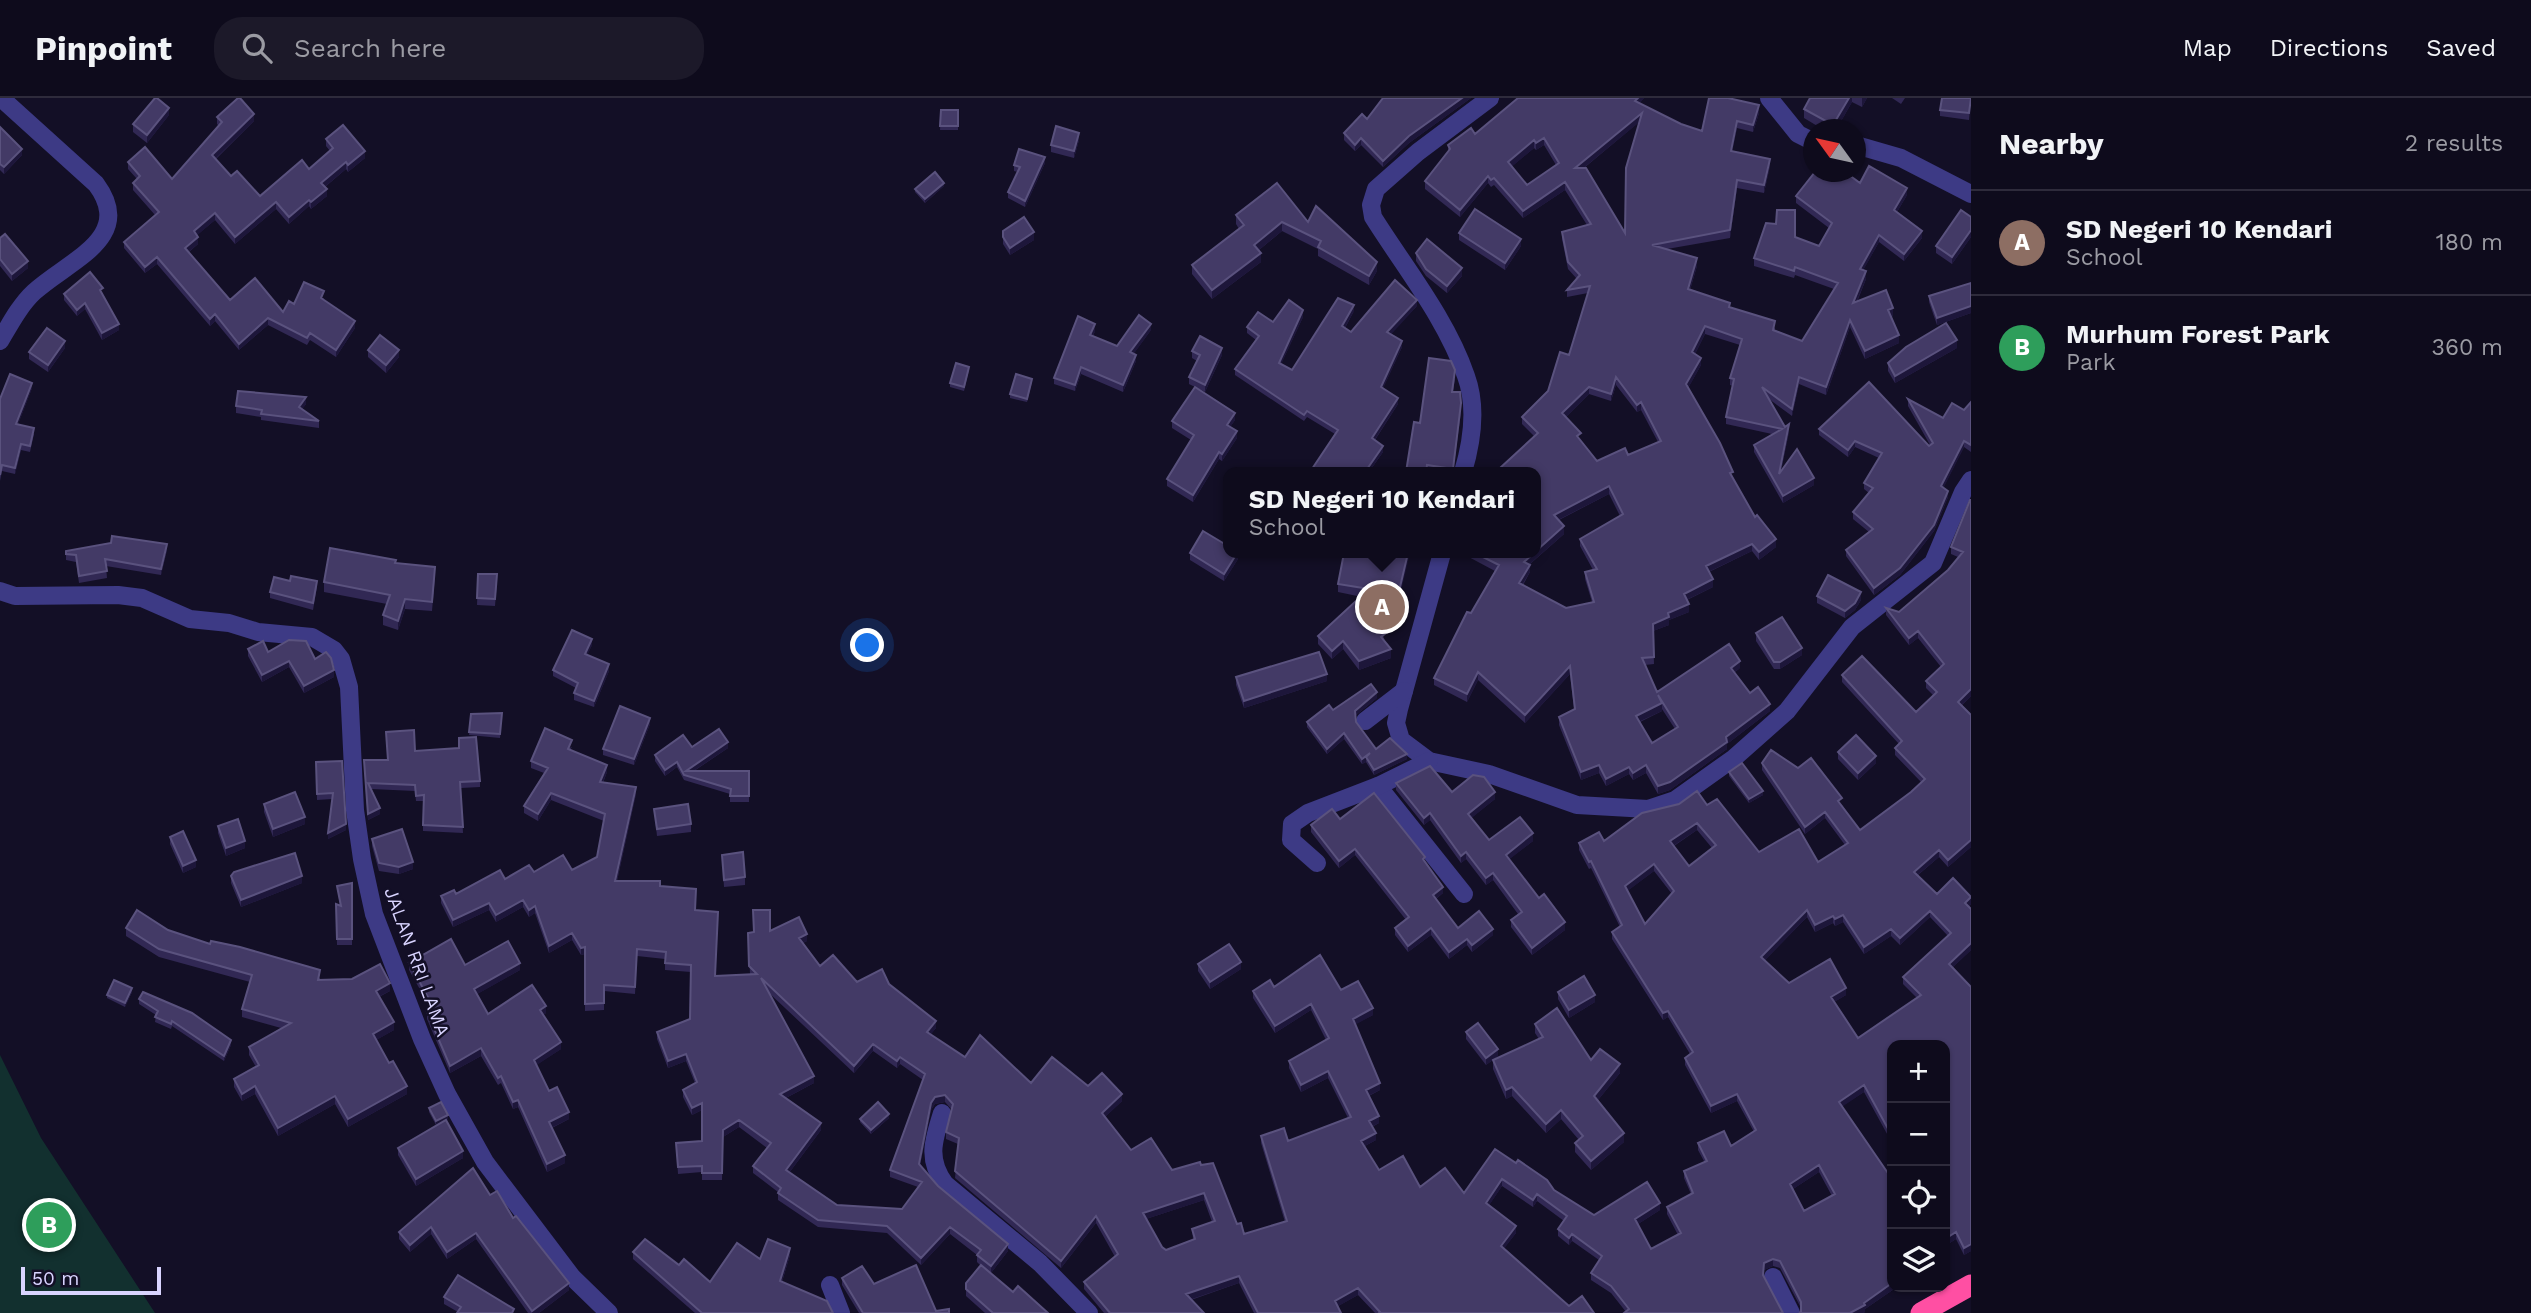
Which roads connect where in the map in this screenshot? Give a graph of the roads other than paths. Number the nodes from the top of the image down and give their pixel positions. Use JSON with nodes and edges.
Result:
{"nodes":[{"id":1,"x":1,"y":98,"type":"edge"},
{"id":2,"x":1490,"y":98,"type":"edge"},
{"id":3,"x":1769,"y":98,"type":"edge"},
{"id":4,"x":1803,"y":136,"type":"edge"},
{"id":5,"x":1866,"y":148,"type":"edge"},
{"id":6,"x":1971,"y":194,"type":"edge"},
{"id":7,"x":0,"y":341,"type":"edge"},
{"id":8,"x":1465,"y":467,"type":"edge"},
{"id":9,"x":1971,"y":480,"type":"edge"},
{"id":10,"x":1441,"y":558,"type":"edge"},
{"id":11,"x":0,"y":591,"type":"edge"},
{"id":12,"x":1404,"y":691,"type":"junction"},
{"id":13,"x":1365,"y":721,"type":"dead end"},
{"id":14,"x":1429,"y":761,"type":"junction"},
{"id":15,"x":1378,"y":786,"type":"junction"},
{"id":16,"x":1317,"y":863,"type":"dead end"},
{"id":17,"x":1464,"y":894,"type":"dead end"},
{"id":18,"x":942,"y":1114,"type":"dead end"},
{"id":19,"x":1773,"y":1277,"type":"dead end"},
{"id":20,"x":830,"y":1284,"type":"dead end"},
{"id":21,"x":1971,"y":1285,"type":"edge"},
{"id":22,"x":609,"y":1313,"type":"edge"},
{"id":23,"x":841,"y":1313,"type":"edge"},
{"id":24,"x":1089,"y":1313,"type":"edge"},
{"id":25,"x":1791,"y":1313,"type":"edge"},
{"id":26,"x":1921,"y":1313,"type":"edge"}],
"edges":[{"from":1,"to":7,"type":"street"},
{"from":2,"to":8,"type":"street"},
{"from":3,"to":4,"type":"street"},
{"from":5,"to":6,"type":"street"},
{"from":9,"to":14,"type":"street"},
{"from":10,"to":12,"type":"street"},
{"from":11,"to":22,"type":"street","name":"JALAN RRI LAMA"},
{"from":12,"to":13,"type":"street"},
{"from":12,"to":14,"type":"street"},
{"from":14,"to":15,"type":"street"},
{"from":15,"to":16,"type":"street"},
{"from":15,"to":17,"type":"street"},
{"from":18,"to":24,"type":"street"},
{"from":19,"to":25,"type":"street"},
{"from":20,"to":23,"type":"street"},
{"from":21,"to":26,"type":"highway"}]}
